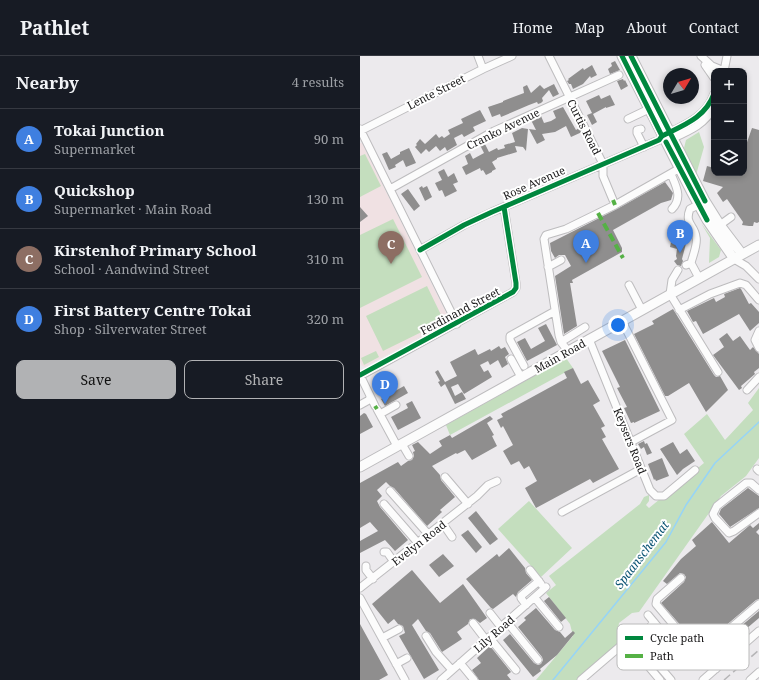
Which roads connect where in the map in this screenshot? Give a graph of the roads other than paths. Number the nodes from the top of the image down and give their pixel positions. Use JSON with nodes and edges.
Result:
{"nodes":[{"id":1,"x":478,"y":56,"type":"edge"},
{"id":2,"x":512,"y":56,"type":"edge"},
{"id":3,"x":549,"y":56,"type":"edge"},
{"id":4,"x":622,"y":56,"type":"edge"},
{"id":5,"x":631,"y":56,"type":"edge"},
{"id":6,"x":701,"y":56,"type":"edge"},
{"id":7,"x":707,"y":56,"type":"edge"},
{"id":8,"x":727,"y":56,"type":"edge"},
{"id":9,"x":720,"y":68,"type":"edge"},
{"id":10,"x":723,"y":68,"type":"edge"},
{"id":11,"x":724,"y":68,"type":"edge"},
{"id":12,"x":483,"y":69,"type":"junction"},
{"id":13,"x":711,"y":73,"type":"edge"},
{"id":14,"x":619,"y":75,"type":"dead end"},
{"id":15,"x":569,"y":97,"type":"junction"},
{"id":16,"x":711,"y":100,"type":"edge"},
{"id":17,"x":648,"y":109,"type":"junction"},
{"id":18,"x":711,"y":111,"type":"edge"},
{"id":19,"x":628,"y":119,"type":"dead end"},
{"id":20,"x":641,"y":129,"type":"dead end"},
{"id":21,"x":360,"y":130,"type":"edge"},
{"id":22,"x":666,"y":138,"type":"junction"},
{"id":23,"x":644,"y":147,"type":"junction"},
{"id":24,"x":603,"y":164,"type":"junction"},
{"id":25,"x":683,"y":167,"type":"junction"},
{"id":26,"x":671,"y":174,"type":"junction"},
{"id":27,"x":390,"y":189,"type":"junction"},
{"id":28,"x":613,"y":200,"type":"dead end"},
{"id":29,"x":698,"y":204,"type":"junction"},
{"id":30,"x":504,"y":207,"type":"junction"},
{"id":31,"x":672,"y":209,"type":"dead end"},
{"id":32,"x":731,"y":217,"type":"dead end"},
{"id":33,"x":720,"y":225,"type":"junction"},
{"id":34,"x":725,"y":245,"type":"junction"},
{"id":35,"x":759,"y":245,"type":"edge"},
{"id":36,"x":420,"y":250,"type":"junction"},
{"id":37,"x":738,"y":256,"type":"junction"},
{"id":38,"x":561,"y":260,"type":"dead end"},
{"id":39,"x":548,"y":267,"type":"junction"},
{"id":40,"x":678,"y":270,"type":"dead end"},
{"id":41,"x":698,"y":276,"type":"junction"},
{"id":42,"x":759,"y":280,"type":"edge"},
{"id":43,"x":629,"y":285,"type":"dead end"},
{"id":44,"x":670,"y":292,"type":"junction"},
{"id":45,"x":759,"y":300,"type":"edge"},
{"id":46,"x":641,"y":308,"type":"junction"},
{"id":47,"x":679,"y":310,"type":"junction"},
{"id":48,"x":555,"y":311,"type":"junction"},
{"id":49,"x":622,"y":321,"type":"junction"},
{"id":50,"x":457,"y":324,"type":"junction"},
{"id":51,"x":585,"y":327,"type":"dead end"},
{"id":52,"x":606,"y":330,"type":"junction"},
{"id":53,"x":759,"y":331,"type":"edge"},
{"id":54,"x":590,"y":339,"type":"junction"},
{"id":55,"x":561,"y":342,"type":"junction"},
{"id":56,"x":759,"y":348,"type":"edge"},
{"id":57,"x":568,"y":351,"type":"junction"},
{"id":58,"x":511,"y":360,"type":"dead end"},
{"id":59,"x":524,"y":366,"type":"dead end"},
{"id":60,"x":718,"y":372,"type":"dead end"},
{"id":61,"x":360,"y":376,"type":"edge"},
{"id":62,"x":521,"y":377,"type":"junction"},
{"id":63,"x":759,"y":377,"type":"edge"},
{"id":64,"x":747,"y":390,"type":"dead end"},
{"id":65,"x":370,"y":396,"type":"junction"},
{"id":66,"x":360,"y":405,"type":"edge"},
{"id":67,"x":396,"y":405,"type":"dead end"},
{"id":68,"x":377,"y":410,"type":"junction"},
{"id":69,"x":631,"y":442,"type":"junction"},
{"id":70,"x":399,"y":445,"type":"junction"},
{"id":71,"x":409,"y":456,"type":"dead end"},
{"id":72,"x":360,"y":467,"type":"edge"},
{"id":73,"x":642,"y":469,"type":"junction"},
{"id":74,"x":695,"y":470,"type":"dead end"},
{"id":75,"x":446,"y":477,"type":"dead end"},
{"id":76,"x":497,"y":481,"type":"dead end"},
{"id":77,"x":759,"y":490,"type":"edge"},
{"id":78,"x":390,"y":491,"type":"dead end"},
{"id":79,"x":384,"y":504,"type":"dead end"},
{"id":80,"x":468,"y":504,"type":"junction"},
{"id":81,"x":562,"y":512,"type":"dead end"},
{"id":82,"x":759,"y":513,"type":"edge"},
{"id":83,"x":443,"y":524,"type":"junction"},
{"id":84,"x":429,"y":535,"type":"junction"},
{"id":85,"x":452,"y":536,"type":"dead end"},
{"id":86,"x":418,"y":544,"type":"junction"},
{"id":87,"x":384,"y":552,"type":"dead end"},
{"id":88,"x":394,"y":562,"type":"junction"},
{"id":89,"x":366,"y":566,"type":"dead end"},
{"id":90,"x":530,"y":570,"type":"dead end"},
{"id":91,"x":681,"y":578,"type":"dead end"},
{"id":92,"x":374,"y":579,"type":"junction"},
{"id":93,"x":539,"y":581,"type":"junction"},
{"id":94,"x":360,"y":588,"type":"edge"},
{"id":95,"x":360,"y":598,"type":"edge"},
{"id":96,"x":535,"y":598,"type":"junction"},
{"id":97,"x":759,"y":604,"type":"edge"},
{"id":98,"x":526,"y":605,"type":"junction"},
{"id":99,"x":490,"y":614,"type":"dead end"},
{"id":100,"x":648,"y":615,"type":"dead end"},
{"id":101,"x":654,"y":622,"type":"edge"},
{"id":102,"x":473,"y":623,"type":"dead end"},
{"id":103,"x":504,"y":624,"type":"junction"},
{"id":104,"x":673,"y":624,"type":"edge"},
{"id":105,"x":735,"y":624,"type":"edge"},
{"id":106,"x":559,"y":627,"type":"dead end"},
{"id":107,"x":399,"y":629,"type":"dead end"},
{"id":108,"x":759,"y":631,"type":"edge"},
{"id":109,"x":426,"y":636,"type":"dead end"},
{"id":110,"x":382,"y":638,"type":"junction"},
{"id":111,"x":488,"y":639,"type":"junction"},
{"id":112,"x":749,"y":640,"type":"edge"},
{"id":113,"x":617,"y":649,"type":"edge"},
{"id":114,"x":407,"y":658,"type":"dead end"},
{"id":115,"x":538,"y":660,"type":"dead end"},
{"id":116,"x":460,"y":663,"type":"junction"},
{"id":117,"x":396,"y":664,"type":"junction"},
{"id":118,"x":452,"y":670,"type":"junction"},
{"id":119,"x":516,"y":670,"type":"dead end"},
{"id":120,"x":652,"y":670,"type":"edge"},
{"id":121,"x":663,"y":670,"type":"edge"},
{"id":122,"x":715,"y":670,"type":"edge"},
{"id":123,"x":759,"y":672,"type":"edge"},
{"id":124,"x":405,"y":680,"type":"edge"},
{"id":125,"x":441,"y":680,"type":"edge"},
{"id":126,"x":474,"y":680,"type":"edge"},
{"id":127,"x":581,"y":680,"type":"edge"},
{"id":128,"x":660,"y":680,"type":"edge"},
{"id":129,"x":672,"y":680,"type":"edge"},
{"id":130,"x":703,"y":680,"type":"edge"},
{"id":131,"x":750,"y":680,"type":"edge"}],
"edges":[{"from":1,"to":12,"type":"street"},
{"from":2,"to":12,"type":"street","name":"Lente Street"},
{"from":3,"to":15,"type":"street","name":"Curtis Road"},
{"from":4,"to":17,"type":"main road"},
{"from":5,"to":22,"type":"main road"},
{"from":6,"to":9,"type":"street"},
{"from":6,"to":13,"type":"street"},
{"from":7,"to":10,"type":"street"},
{"from":8,"to":11,"type":"street"},
{"from":12,"to":21,"type":"street","name":"Lente Street"},
{"from":14,"to":15,"type":"street","name":"Cranko Avenue"},
{"from":15,"to":24,"type":"street","name":"Curtis Road"},
{"from":15,"to":27,"type":"street","name":"Cranko Avenue"},
{"from":16,"to":22,"type":"street"},
{"from":17,"to":19,"type":"street"},
{"from":17,"to":22,"type":"main road"},
{"from":18,"to":22,"type":"street"},
{"from":20,"to":23,"type":"street"},
{"from":21,"to":27,"type":"street"},
{"from":22,"to":23,"type":"street","name":"Rose Avenue"},
{"from":22,"to":25,"type":"main road"},
{"from":23,"to":24,"type":"street","name":"Rose Avenue"},
{"from":24,"to":28,"type":"street","name":"Curtis Road"},
{"from":24,"to":30,"type":"street","name":"Rose Avenue"},
{"from":25,"to":26,"type":"street"},
{"from":25,"to":29,"type":"main road"},
{"from":25,"to":33,"type":"main road"},
{"from":26,"to":31,"type":"street"},
{"from":26,"to":39,"type":"street"},
{"from":27,"to":36,"type":"street"},
{"from":29,"to":34,"type":"main road"},
{"from":29,"to":41,"type":"street"},
{"from":30,"to":36,"type":"street","name":"Rose Avenue"},
{"from":30,"to":50,"type":"street","name":"Ferdinand Street"},
{"from":32,"to":33,"type":"street"},
{"from":33,"to":37,"type":"main road"},
{"from":34,"to":37,"type":"main road"},
{"from":34,"to":41,"type":"main road"},
{"from":35,"to":37,"type":"main road","name":"Main Road"},
{"from":36,"to":50,"type":"street"},
{"from":37,"to":41,"type":"main road","name":"Main Road"},
{"from":37,"to":42,"type":"street"},
{"from":38,"to":39,"type":"street"},
{"from":39,"to":48,"type":"street"},
{"from":40,"to":44,"type":"street"},
{"from":41,"to":44,"type":"main road","name":"Main Road"},
{"from":43,"to":46,"type":"street"},
{"from":44,"to":46,"type":"main road","name":"Main Road"},
{"from":44,"to":47,"type":"street"},
{"from":45,"to":47,"type":"street"},
{"from":46,"to":49,"type":"main road","name":"Main Road"},
{"from":46,"to":52,"type":"main road"},
{"from":47,"to":60,"type":"street"},
{"from":48,"to":55,"type":"street"},
{"from":48,"to":59,"type":"street"},
{"from":49,"to":52,"type":"main road","name":"Main Road"},
{"from":49,"to":69,"type":"street"},
{"from":50,"to":61,"type":"street","name":"Ferdinand Street"},
{"from":51,"to":55,"type":"street"},
{"from":52,"to":54,"type":"main road","name":"Main Road"},
{"from":53,"to":56,"type":"street"},
{"from":54,"to":57,"type":"main road","name":"Main Road"},
{"from":54,"to":69,"type":"street","name":"Keysers Road"},
{"from":55,"to":57,"type":"street"},
{"from":57,"to":62,"type":"main road","name":"Main Road"},
{"from":58,"to":62,"type":"street"},
{"from":61,"to":65,"type":"street"},
{"from":62,"to":70,"type":"main road","name":"Main Road"},
{"from":63,"to":64,"type":"street"},
{"from":65,"to":66,"type":"street"},
{"from":65,"to":68,"type":"street"},
{"from":67,"to":68,"type":"street"},
{"from":68,"to":70,"type":"street"},
{"from":69,"to":73,"type":"street","name":"Keysers Road"},
{"from":70,"to":71,"type":"street"},
{"from":70,"to":72,"type":"main road","name":"Main Road"},
{"from":73,"to":74,"type":"street","name":"Keysers Road"},
{"from":73,"to":81,"type":"street"},
{"from":75,"to":80,"type":"street"},
{"from":76,"to":80,"type":"street","name":"Evelyn Road"},
{"from":77,"to":82,"type":"street"},
{"from":78,"to":84,"type":"street"},
{"from":79,"to":86,"type":"street"},
{"from":80,"to":83,"type":"street","name":"Evelyn Road"},
{"from":83,"to":84,"type":"street","name":"Evelyn Road"},
{"from":83,"to":85,"type":"street"},
{"from":84,"to":86,"type":"street","name":"Evelyn Road"},
{"from":86,"to":88,"type":"street","name":"Evelyn Road"},
{"from":87,"to":88,"type":"street"},
{"from":88,"to":92,"type":"street","name":"Evelyn Road"},
{"from":89,"to":92,"type":"street"},
{"from":90,"to":93,"type":"street"},
{"from":91,"to":104,"type":"street"},
{"from":92,"to":94,"type":"street","name":"Evelyn Road"},
{"from":93,"to":96,"type":"street","name":"Lily Road"},
{"from":93,"to":98,"type":"street"},
{"from":95,"to":110,"type":"street"},
{"from":96,"to":98,"type":"street","name":"Lily Road"},
{"from":96,"to":106,"type":"street"},
{"from":97,"to":105,"type":"street"},
{"from":98,"to":103,"type":"street","name":"Lily Road"},
{"from":99,"to":103,"type":"street"},
{"from":100,"to":101,"type":"street"},
{"from":102,"to":111,"type":"street"},
{"from":103,"to":111,"type":"street","name":"Lily Road"},
{"from":103,"to":115,"type":"street"},
{"from":107,"to":110,"type":"street"},
{"from":108,"to":112,"type":"street"},
{"from":109,"to":118,"type":"street"},
{"from":110,"to":117,"type":"street"},
{"from":111,"to":116,"type":"street","name":"Lily Road"},
{"from":111,"to":119,"type":"street"},
{"from":113,"to":127,"type":"street"},
{"from":114,"to":117,"type":"street"},
{"from":116,"to":118,"type":"street","name":"Lily Road"},
{"from":116,"to":126,"type":"street"},
{"from":117,"to":124,"type":"street"},
{"from":118,"to":125,"type":"street","name":"Lily Road"},
{"from":120,"to":128,"type":"street"},
{"from":121,"to":129,"type":"street"},
{"from":122,"to":130,"type":"street"},
{"from":123,"to":131,"type":"street"}]}
